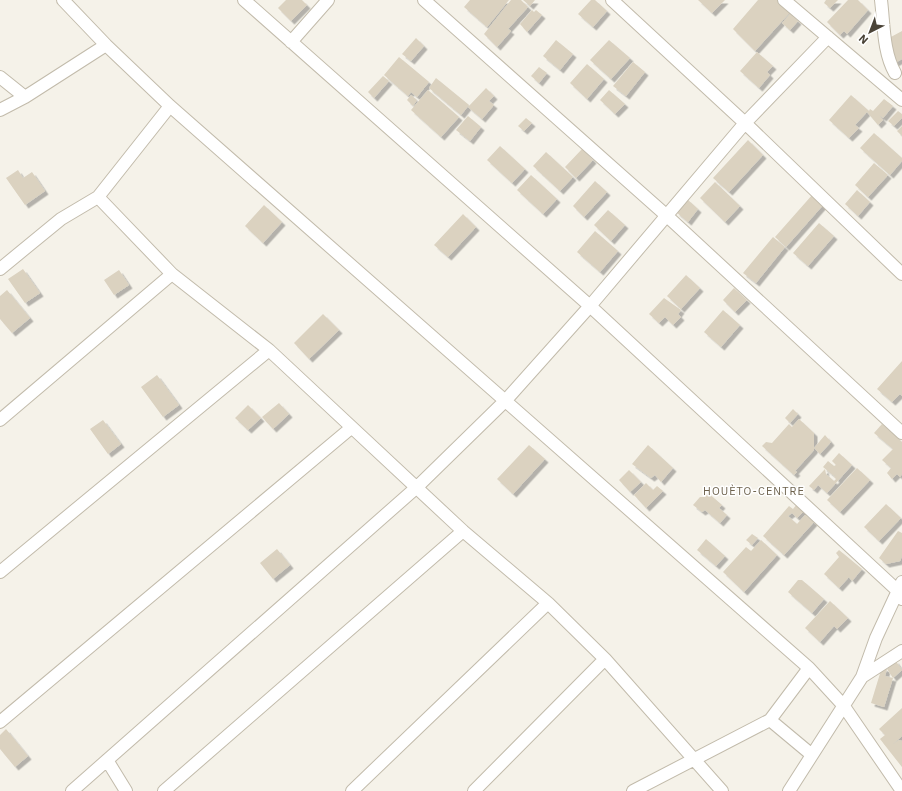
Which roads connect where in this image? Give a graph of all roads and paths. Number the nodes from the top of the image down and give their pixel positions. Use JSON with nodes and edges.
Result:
{"nodes":[{"id":1,"x":244,"y":0,"type":"edge"},
{"id":2,"x":328,"y":0,"type":"edge"},
{"id":3,"x":424,"y":0,"type":"edge"},
{"id":4,"x":612,"y":0,"type":"edge"},
{"id":5,"x":784,"y":0,"type":"edge"},
{"id":6,"x":881,"y":0,"type":"edge"},
{"id":7,"x":68,"y":2,"type":"edge"},
{"id":8,"x":828,"y":37,"type":"junction"},
{"id":9,"x":290,"y":42,"type":"junction"},
{"id":10,"x":106,"y":45,"type":"junction"},
{"id":11,"x":899,"y":72,"type":"edge"},
{"id":12,"x":0,"y":77,"type":"edge"},
{"id":13,"x":883,"y":83,"type":"junction"},
{"id":14,"x":25,"y":97,"type":"junction"},
{"id":15,"x":902,"y":100,"type":"edge"},
{"id":16,"x":170,"y":106,"type":"junction"},
{"id":17,"x":0,"y":110,"type":"edge"},
{"id":18,"x":745,"y":123,"type":"junction"},
{"id":19,"x":98,"y":197,"type":"junction"},
{"id":20,"x":667,"y":216,"type":"junction"},
{"id":21,"x":0,"y":269,"type":"edge"},
{"id":22,"x":172,"y":274,"type":"junction"},
{"id":23,"x":902,"y":274,"type":"edge"},
{"id":24,"x":590,"y":306,"type":"junction"},
{"id":25,"x":269,"y":350,"type":"junction"},
{"id":26,"x":506,"y":400,"type":"junction"},
{"id":27,"x":0,"y":420,"type":"edge"},
{"id":28,"x":351,"y":428,"type":"junction"},
{"id":29,"x":902,"y":433,"type":"edge"},
{"id":30,"x":417,"y":487,"type":"junction"},
{"id":31,"x":463,"y":531,"type":"junction"},
{"id":32,"x":0,"y":572,"type":"edge"},
{"id":33,"x":901,"y":591,"type":"edge"},
{"id":34,"x":548,"y":603,"type":"junction"},
{"id":35,"x":902,"y":651,"type":"edge"},
{"id":36,"x":605,"y":659,"type":"junction"},
{"id":37,"x":809,"y":668,"type":"junction"},
{"id":38,"x":862,"y":677,"type":"junction"},
{"id":39,"x":843,"y":705,"type":"junction"},
{"id":40,"x":770,"y":720,"type":"junction"},
{"id":41,"x":0,"y":722,"type":"edge"},
{"id":42,"x":812,"y":755,"type":"junction"},
{"id":43,"x":692,"y":759,"type":"junction"},
{"id":44,"x":107,"y":760,"type":"junction"},
{"id":45,"x":72,"y":791,"type":"edge"},
{"id":46,"x":126,"y":791,"type":"edge"},
{"id":47,"x":164,"y":791,"type":"edge"},
{"id":48,"x":352,"y":791,"type":"edge"},
{"id":49,"x":474,"y":791,"type":"edge"},
{"id":50,"x":633,"y":791,"type":"edge"},
{"id":51,"x":722,"y":791,"type":"edge"},
{"id":52,"x":789,"y":791,"type":"edge"},
{"id":53,"x":902,"y":791,"type":"edge"}],
"edges":[{"from":1,"to":9,"type":"street"},
{"from":2,"to":9,"type":"street"},
{"from":3,"to":20,"type":"street"},
{"from":4,"to":18,"type":"street"},
{"from":5,"to":8,"type":"street"},
{"from":6,"to":11,"type":"street"},
{"from":7,"to":10,"type":"street"},
{"from":8,"to":13,"type":"street"},
{"from":8,"to":18,"type":"street"},
{"from":9,"to":24,"type":"street"},
{"from":10,"to":14,"type":"street"},
{"from":10,"to":16,"type":"street"},
{"from":11,"to":13,"type":"street"},
{"from":12,"to":14,"type":"street"},
{"from":13,"to":15,"type":"street"},
{"from":14,"to":17,"type":"street"},
{"from":16,"to":19,"type":"street"},
{"from":16,"to":26,"type":"street"},
{"from":18,"to":20,"type":"street"},
{"from":18,"to":23,"type":"street"},
{"from":19,"to":21,"type":"street"},
{"from":19,"to":22,"type":"street"},
{"from":20,"to":24,"type":"street"},
{"from":20,"to":29,"type":"street"},
{"from":22,"to":25,"type":"street"},
{"from":22,"to":27,"type":"street"},
{"from":24,"to":26,"type":"street"},
{"from":24,"to":33,"type":"street"},
{"from":25,"to":28,"type":"street"},
{"from":25,"to":32,"type":"street"},
{"from":26,"to":30,"type":"street"},
{"from":26,"to":37,"type":"street"},
{"from":28,"to":30,"type":"street"},
{"from":28,"to":41,"type":"street"},
{"from":30,"to":31,"type":"street"},
{"from":30,"to":44,"type":"street"},
{"from":31,"to":34,"type":"street"},
{"from":31,"to":47,"type":"street"},
{"from":33,"to":38,"type":"street"},
{"from":34,"to":36,"type":"street"},
{"from":34,"to":48,"type":"street"},
{"from":35,"to":38,"type":"street"},
{"from":36,"to":43,"type":"street"},
{"from":36,"to":49,"type":"street"},
{"from":37,"to":39,"type":"street"},
{"from":37,"to":40,"type":"street"},
{"from":38,"to":39,"type":"street"},
{"from":39,"to":42,"type":"street"},
{"from":39,"to":53,"type":"street"},
{"from":40,"to":42,"type":"street"},
{"from":40,"to":43,"type":"street"},
{"from":42,"to":52,"type":"street"},
{"from":43,"to":50,"type":"street"},
{"from":43,"to":51,"type":"street"},
{"from":44,"to":45,"type":"street"},
{"from":44,"to":46,"type":"street"}]}
